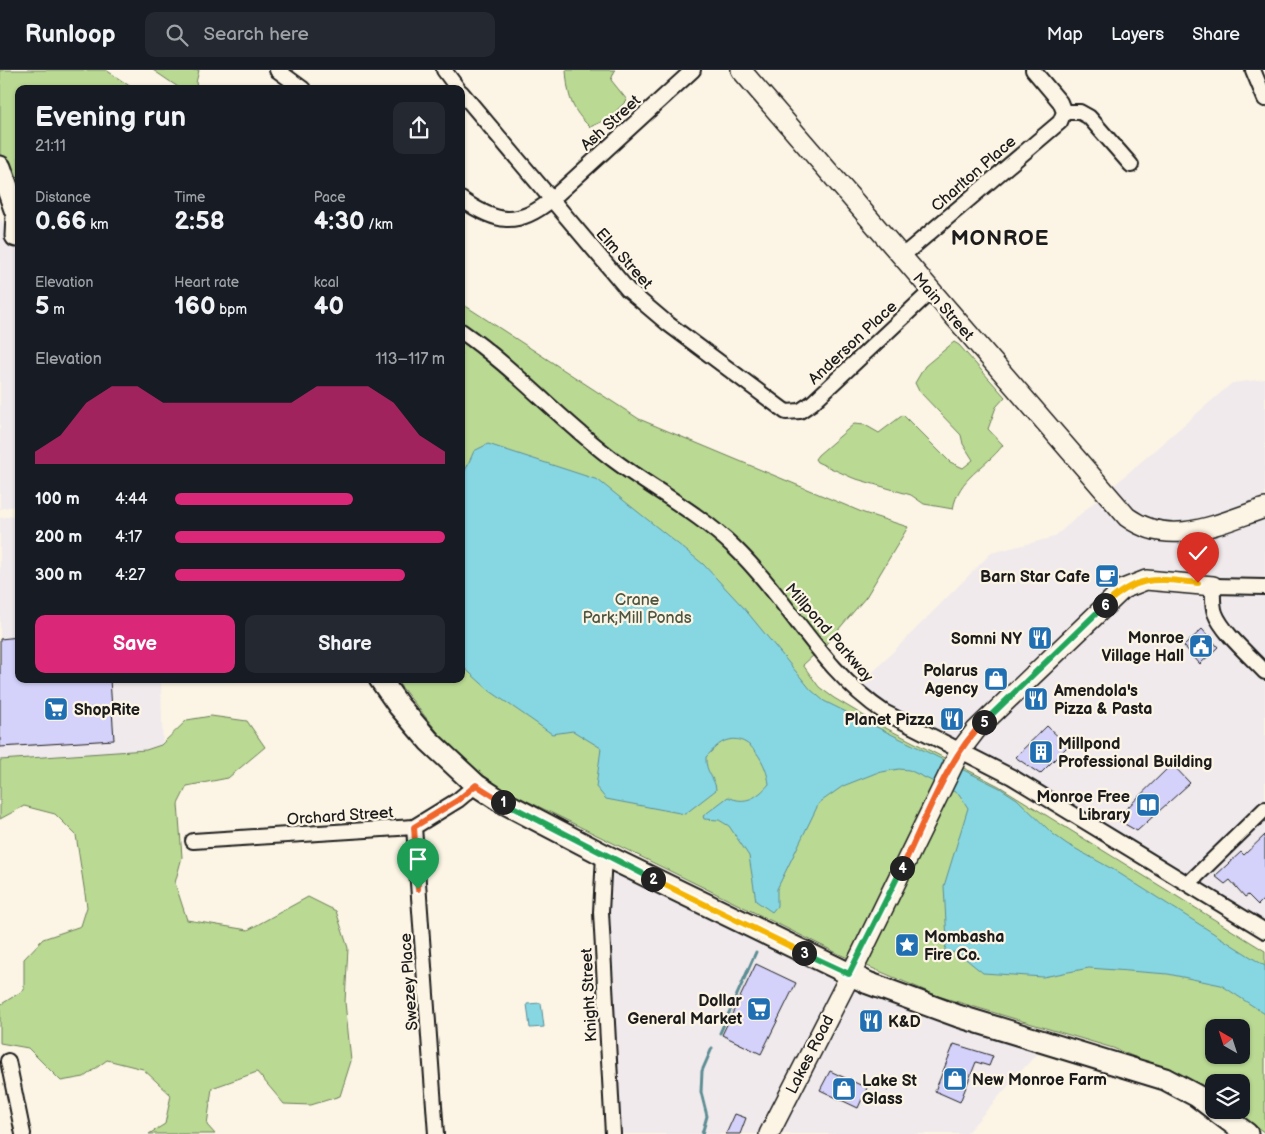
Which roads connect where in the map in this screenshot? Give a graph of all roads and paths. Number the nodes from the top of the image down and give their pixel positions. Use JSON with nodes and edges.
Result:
{"nodes":[{"id":1,"x":277,"y":70,"type":"edge"},
{"id":2,"x":444,"y":70,"type":"edge"},
{"id":3,"x":693,"y":70,"type":"edge"},
{"id":4,"x":741,"y":70,"type":"edge"},
{"id":5,"x":1033,"y":70,"type":"edge"},
{"id":6,"x":1253,"y":70,"type":"edge"},
{"id":7,"x":298,"y":85,"type":"edge"},
{"id":8,"x":455,"y":85,"type":"edge"},
{"id":9,"x":465,"y":97,"type":"edge"},
{"id":10,"x":1265,"y":99,"type":"edge"},
{"id":11,"x":1064,"y":112,"type":"junction"},
{"id":12,"x":1131,"y":165,"type":"dead end"},
{"id":13,"x":0,"y":167,"type":"edge"},
{"id":14,"x":551,"y":200,"type":"junction"},
{"id":15,"x":465,"y":202,"type":"edge"},
{"id":16,"x":15,"y":209,"type":"edge"},
{"id":17,"x":0,"y":219,"type":"edge"},
{"id":18,"x":15,"y":235,"type":"edge"},
{"id":19,"x":902,"y":257,"type":"junction"},
{"id":20,"x":931,"y":291,"type":"junction"},
{"id":21,"x":465,"y":334,"type":"edge"},
{"id":22,"x":794,"y":412,"type":"joint"},
{"id":23,"x":1265,"y":508,"type":"edge"},
{"id":24,"x":1214,"y":586,"type":"junction"},
{"id":25,"x":1265,"y":587,"type":"edge"},
{"id":26,"x":1265,"y":672,"type":"edge"},
{"id":27,"x":383,"y":683,"type":"edge"},
{"id":28,"x":956,"y":757,"type":"junction"},
{"id":29,"x":476,"y":785,"type":"junction"},
{"id":30,"x":1265,"y":809,"type":"edge"},
{"id":31,"x":414,"y":827,"type":"junction"},
{"id":32,"x":193,"y":841,"type":"dead end"},
{"id":33,"x":604,"y":855,"type":"junction"},
{"id":34,"x":1188,"y":884,"type":"junction"},
{"id":35,"x":1265,"y":930,"type":"edge"},
{"id":36,"x":849,"y":974,"type":"junction"},
{"id":37,"x":8,"y":1061,"type":"dead end"},
{"id":38,"x":1205,"y":1102,"type":"edge"},
{"id":39,"x":1225,"y":1119,"type":"edge"},
{"id":40,"x":1239,"y":1132,"type":"edge"},
{"id":41,"x":23,"y":1134,"type":"edge"},
{"id":42,"x":436,"y":1134,"type":"edge"},
{"id":43,"x":613,"y":1134,"type":"edge"},
{"id":44,"x":769,"y":1134,"type":"edge"}],
"edges":[{"from":1,"to":7,"type":"street"},
{"from":2,"to":8,"type":"street"},
{"from":3,"to":14,"type":"street","name":"Ash Street"},
{"from":4,"to":19,"type":"street","name":"Main Street"},
{"from":5,"to":11,"type":"street"},
{"from":6,"to":10,"type":"street"},
{"from":9,"to":14,"type":"street","name":"Elm Street"},
{"from":11,"to":12,"type":"street"},
{"from":11,"to":19,"type":"street","name":"Charlton Place"},
{"from":13,"to":16,"type":"main road"},
{"from":14,"to":15,"type":"street","name":"Ash Street"},
{"from":14,"to":22,"type":"street","name":"Elm Street"},
{"from":17,"to":18,"type":"main road"},
{"from":19,"to":20,"type":"street","name":"Main Street"},
{"from":20,"to":22,"type":"street","name":"Anderson Place"},
{"from":20,"to":23,"type":"street","name":"Main Street"},
{"from":21,"to":28,"type":"street","name":"Millpond Parkway"},
{"from":24,"to":25,"type":"street"},
{"from":24,"to":26,"type":"street"},
{"from":24,"to":28,"type":"street","name":"Lakes Road"},
{"from":27,"to":29,"type":"main road"},
{"from":28,"to":34,"type":"street","name":"Millpond Parkway"},
{"from":28,"to":36,"type":"street","name":"Lakes Road"},
{"from":29,"to":31,"type":"street","name":"Orchard Street"},
{"from":29,"to":33,"type":"main road"},
{"from":30,"to":34,"type":"street"},
{"from":31,"to":32,"type":"street","name":"Orchard Street"},
{"from":31,"to":42,"type":"street","name":"Swezey Place"},
{"from":33,"to":36,"type":"main road"},
{"from":33,"to":43,"type":"street","name":"Knight Street"},
{"from":34,"to":35,"type":"street","name":"Millpond Parkway"},
{"from":36,"to":38,"type":"main road"},
{"from":36,"to":44,"type":"street","name":"Lakes Road"},
{"from":37,"to":41,"type":"street"},
{"from":39,"to":40,"type":"main road"}]}
